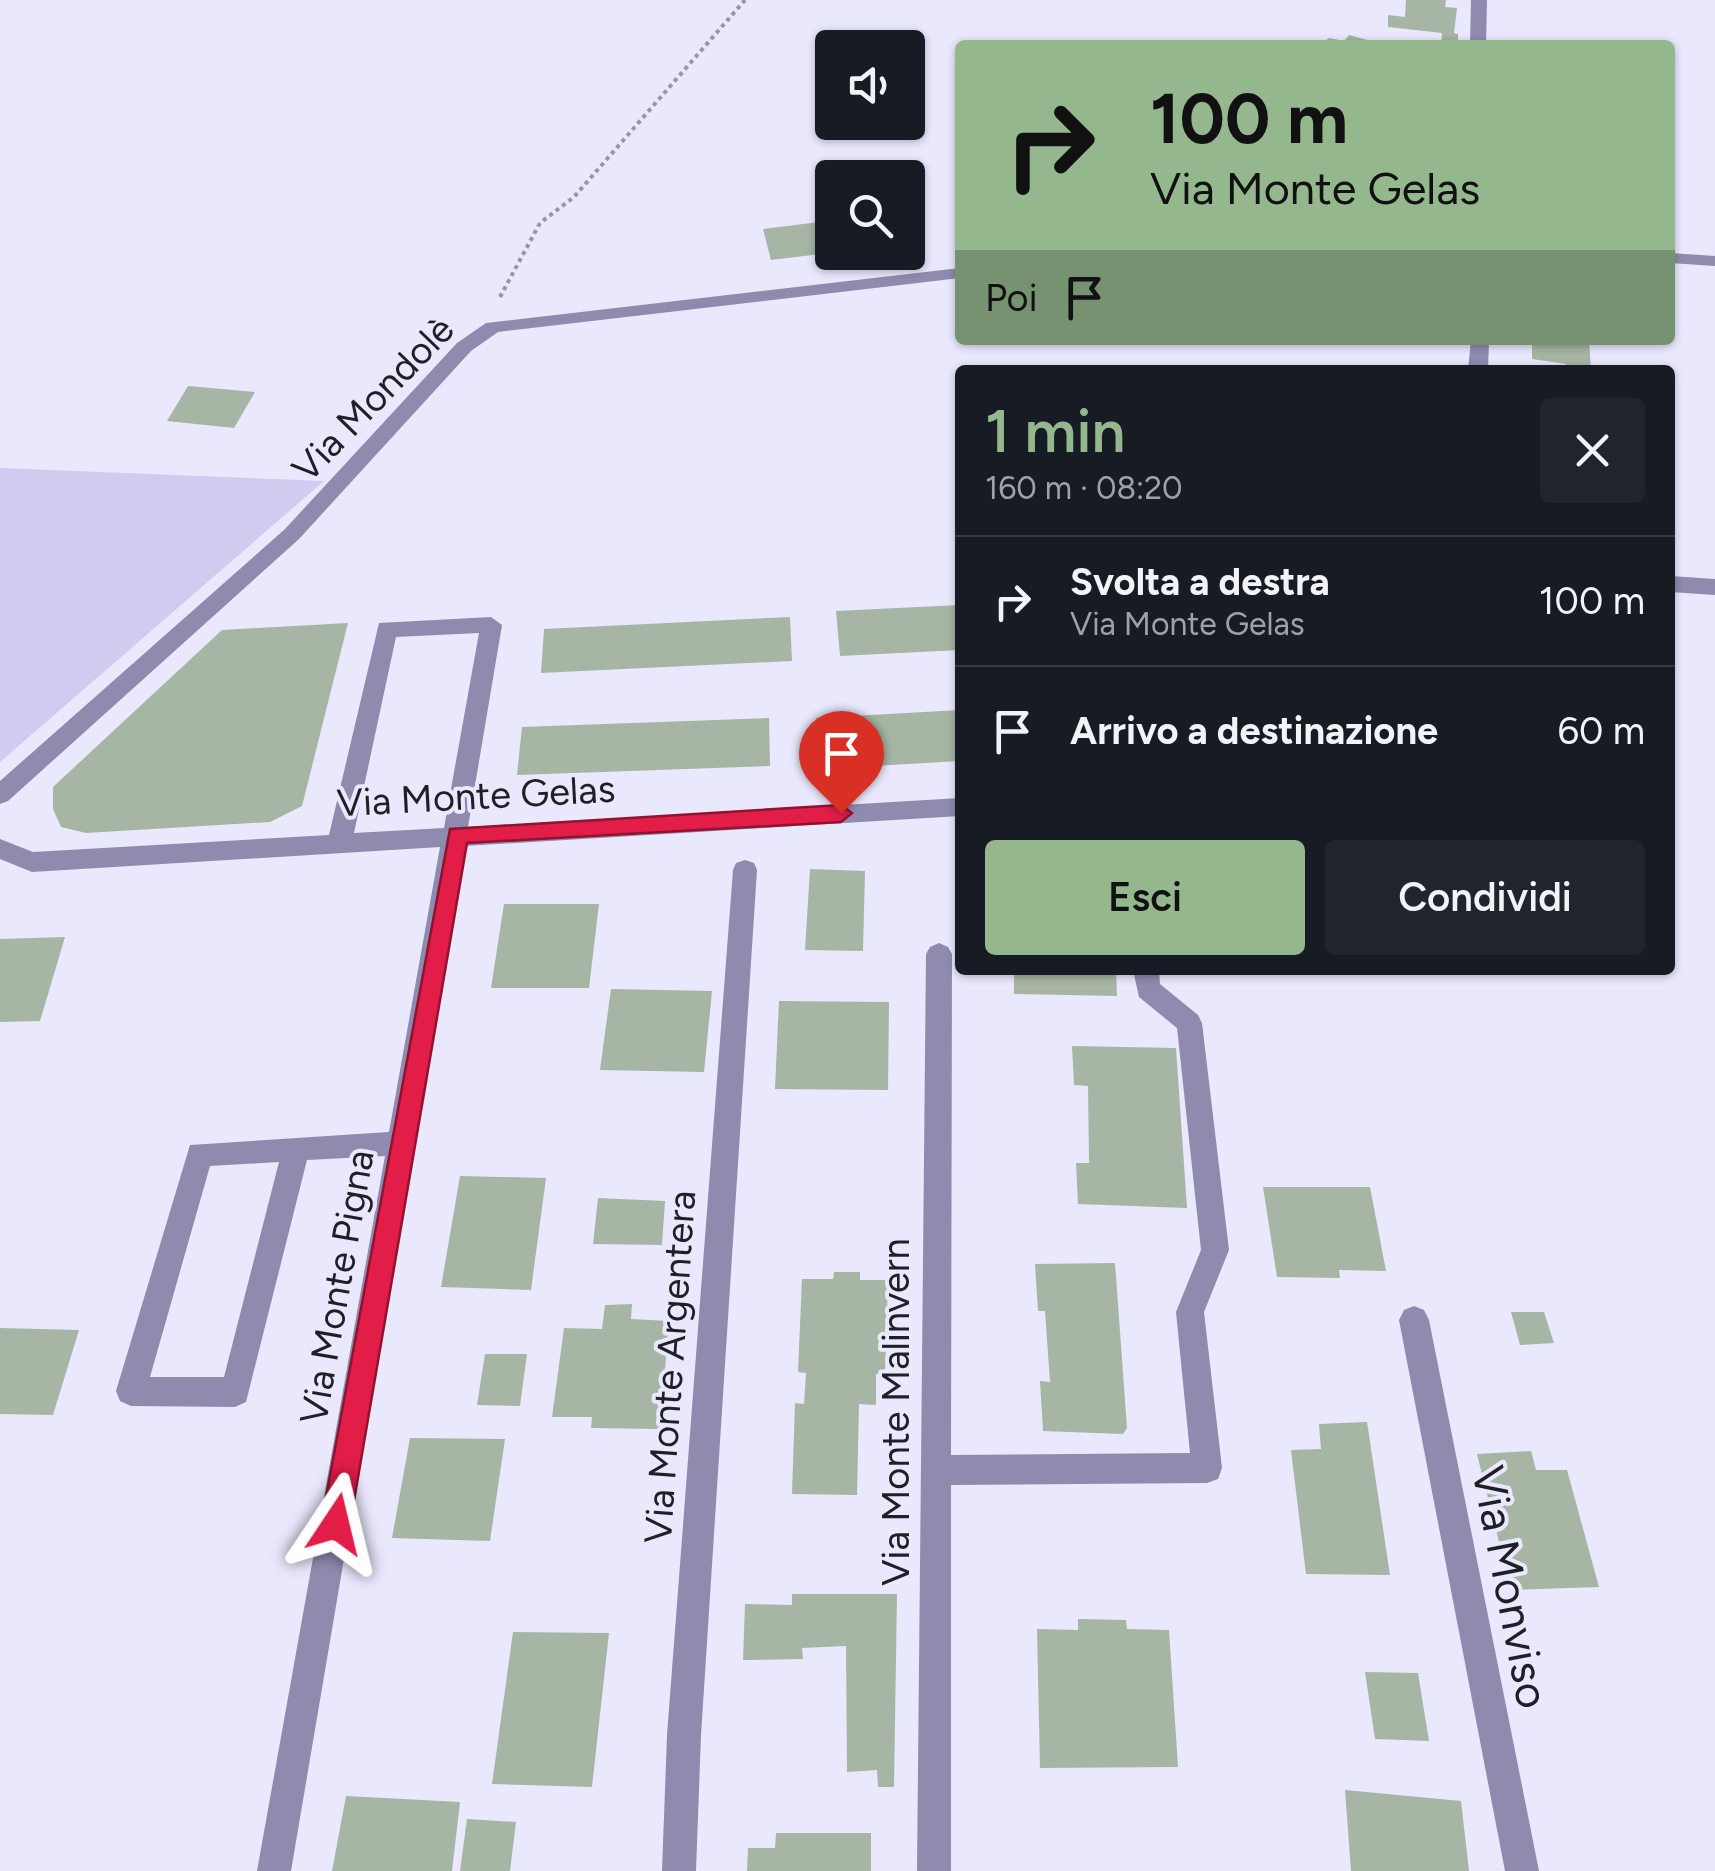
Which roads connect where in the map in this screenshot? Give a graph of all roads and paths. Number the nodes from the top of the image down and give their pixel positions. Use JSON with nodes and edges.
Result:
{"nodes":[{"id":1,"x":745,"y":0,"type":"edge"},
{"id":2,"x":1479,"y":0,"type":"edge"},
{"id":3,"x":1478,"y":40,"type":"edge"},
{"id":4,"x":1675,"y":258,"type":"edge"},
{"id":5,"x":1715,"y":261,"type":"edge"},
{"id":6,"x":955,"y":274,"type":"edge"},
{"id":7,"x":494,"y":327,"type":"junction"},
{"id":8,"x":1675,"y":584,"type":"edge"},
{"id":9,"x":1715,"y":587,"type":"edge"},
{"id":10,"x":0,"y":795,"type":"edge"},
{"id":11,"x":955,"y":807,"type":"edge"},
{"id":12,"x":458,"y":835,"type":"junction"},
{"id":13,"x":340,"y":842,"type":"junction"},
{"id":14,"x":0,"y":848,"type":"edge"},
{"id":15,"x":745,"y":870,"type":"dead end"},
{"id":16,"x":939,"y":954,"type":"dead end"},
{"id":17,"x":1147,"y":975,"type":"edge"},
{"id":18,"x":403,"y":1143,"type":"junction"},
{"id":19,"x":296,"y":1148,"type":"junction"},
{"id":20,"x":1414,"y":1320,"type":"dead end"},
{"id":21,"x":936,"y":1470,"type":"junction"},
{"id":22,"x":274,"y":1871,"type":"edge"},
{"id":23,"x":679,"y":1871,"type":"edge"},
{"id":24,"x":934,"y":1871,"type":"edge"},
{"id":25,"x":1522,"y":1871,"type":"edge"}],
"edges":[{"from":1,"to":7,"type":"path"},
{"from":2,"to":3,"type":"street"},
{"from":4,"to":5,"type":"street"},
{"from":6,"to":7,"type":"street","name":"Via Mondolè"},
{"from":7,"to":10,"type":"street","name":"Via Mondolè"},
{"from":8,"to":9,"type":"street"},
{"from":11,"to":12,"type":"street","name":"Via Monte Gelas"},
{"from":12,"to":13,"type":"street","name":"Via Monte Gelas"},
{"from":12,"to":13,"type":"street","name":"Via Monte Pigna"},
{"from":12,"to":18,"type":"street","name":"Via Monte Pigna"},
{"from":13,"to":14,"type":"street","name":"Via Monte Gelas"},
{"from":15,"to":23,"type":"street","name":"Via Monte Argentera"},
{"from":16,"to":21,"type":"street","name":"Via Monte Malinvern"},
{"from":17,"to":21,"type":"street"},
{"from":18,"to":19,"type":"street"},
{"from":18,"to":22,"type":"street","name":"Via Monte Pigna"},
{"from":19,"to":19,"type":"street"},
{"from":20,"to":25,"type":"street","name":"Via Monviso"},
{"from":21,"to":24,"type":"street","name":"Via Monte Malinvern"}]}
